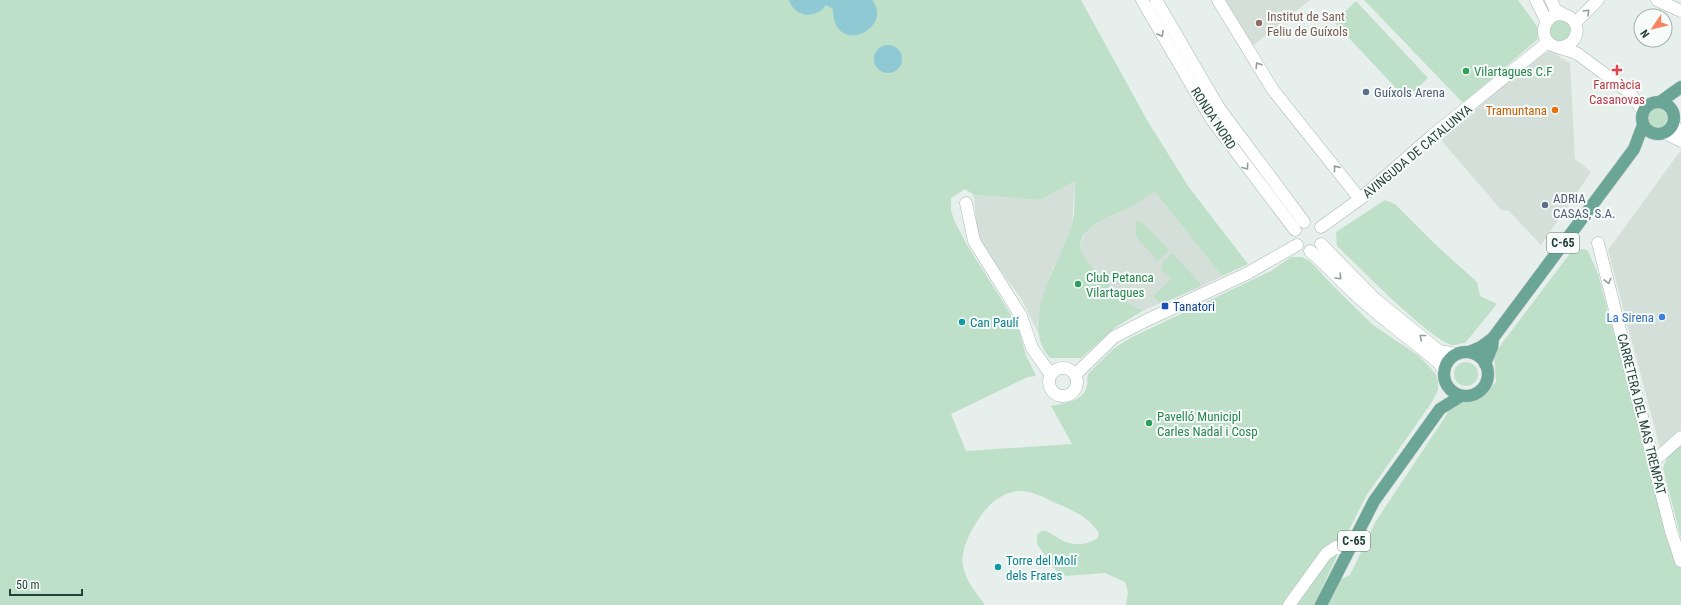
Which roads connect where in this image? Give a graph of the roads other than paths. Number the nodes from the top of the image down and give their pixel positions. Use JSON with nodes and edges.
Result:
{"nodes":[{"id":1,"x":1142,"y":0,"type":"edge"},
{"id":2,"x":1156,"y":0,"type":"edge"},
{"id":3,"x":1218,"y":0,"type":"edge"},
{"id":4,"x":1551,"y":0,"type":"edge"},
{"id":5,"x":1598,"y":0,"type":"edge"},
{"id":6,"x":1657,"y":0,"type":"edge"},
{"id":7,"x":1537,"y":1,"type":"edge"},
{"id":8,"x":1681,"y":11,"type":"edge"},
{"id":9,"x":1561,"y":15,"type":"junction"},
{"id":10,"x":1547,"y":22,"type":"junction"},
{"id":11,"x":1575,"y":23,"type":"junction"},
{"id":12,"x":1548,"y":42,"type":"junction"},
{"id":13,"x":1567,"y":44,"type":"junction"},
{"id":14,"x":1680,"y":88,"type":"edge"},
{"id":15,"x":1651,"y":106,"type":"junction"},
{"id":16,"x":1672,"y":110,"type":"junction"},
{"id":17,"x":1643,"y":125,"type":"junction"},
{"id":18,"x":1665,"y":130,"type":"junction"},
{"id":19,"x":1681,"y":134,"type":"edge"},
{"id":20,"x":1681,"y":141,"type":"edge"},
{"id":21,"x":1634,"y":149,"type":"junction"},
{"id":22,"x":1360,"y":199,"type":"junction"},
{"id":23,"x":966,"y":203,"type":"dead end"},
{"id":24,"x":1304,"y":222,"type":"junction"},
{"id":25,"x":1321,"y":227,"type":"junction"},
{"id":26,"x":1295,"y":230,"type":"junction"},
{"id":27,"x":1598,"y":243,"type":"dead end"},
{"id":28,"x":1321,"y":244,"type":"junction"},
{"id":29,"x":1297,"y":245,"type":"junction"},
{"id":30,"x":1310,"y":251,"type":"junction"},
{"id":31,"x":1493,"y":338,"type":"junction"},
{"id":32,"x":1469,"y":352,"type":"junction"},
{"id":33,"x":1456,"y":354,"type":"junction"},
{"id":34,"x":1485,"y":364,"type":"junction"},
{"id":35,"x":1444,"y":371,"type":"junction"},
{"id":36,"x":1076,"y":374,"type":"junction"},
{"id":37,"x":1051,"y":375,"type":"junction"},
{"id":38,"x":1446,"y":384,"type":"junction"},
{"id":39,"x":1461,"y":396,"type":"junction"},
{"id":40,"x":1440,"y":409,"type":"junction"},
{"id":41,"x":1681,"y":437,"type":"edge"},
{"id":42,"x":1654,"y":461,"type":"junction"},
{"id":43,"x":1349,"y":550,"type":"junction"},
{"id":44,"x":1681,"y":561,"type":"edge"},
{"id":45,"x":1289,"y":605,"type":"edge"},
{"id":46,"x":1321,"y":605,"type":"edge"}],
"edges":[{"from":1,"to":26,"type":"street","name":"RONDA NORD","one_way":true},
{"from":2,"to":24,"type":"street","name":"RONDA NORD"},
{"from":22,"to":3,"type":"street","one_way":true},
{"from":4,"to":9,"type":"street"},
{"from":11,"to":5,"type":"street","one_way":true},
{"from":6,"to":8,"type":"street"},
{"from":7,"to":9,"type":"street"},
{"from":7,"to":10,"type":"street"},
{"from":9,"to":10,"type":"street"},
{"from":9,"to":11,"type":"street"},
{"from":10,"to":12,"type":"street"},
{"from":11,"to":13,"type":"street"},
{"from":12,"to":13,"type":"street"},
{"from":12,"to":22,"type":"street","name":"AVINGUDA DE CATALUNYA"},
{"from":13,"to":15,"type":"street"},
{"from":14,"to":15,"type":"main road"},
{"from":14,"to":16,"type":"main road"},
{"from":15,"to":16,"type":"main road"},
{"from":15,"to":17,"type":"main road"},
{"from":16,"to":18,"type":"main road"},
{"from":17,"to":18,"type":"main road"},
{"from":17,"to":21,"type":"main road","number":"C-65"},
{"from":18,"to":19,"type":"street"},
{"from":18,"to":20,"type":"street"},
{"from":18,"to":21,"type":"main road","number":"C-65"},
{"from":21,"to":31,"type":"main road","number":"C-65"},
{"from":22,"to":25,"type":"street","name":"AVINGUDA DE CATALUNYA"},
{"from":23,"to":37,"type":"street"},
{"from":24,"to":25,"type":"street"},
{"from":24,"to":26,"type":"street"},
{"from":25,"to":28,"type":"street"},
{"from":26,"to":29,"type":"street","name":"RONDA NORD"},
{"from":27,"to":42,"type":"street","name":"CARRETERA DEL MAS TREMPAT","one_way":true},
{"from":28,"to":30,"type":"street"},
{"from":33,"to":28,"type":"street","one_way":true},
{"from":29,"to":30,"type":"street"},
{"from":29,"to":36,"type":"street"},
{"from":30,"to":35,"type":"street","one_way":true},
{"from":31,"to":32,"type":"main road","number":"C-65"},
{"from":31,"to":34,"type":"main road","number":"C-65"},
{"from":32,"to":33,"type":"main road"},
{"from":32,"to":34,"type":"main road"},
{"from":33,"to":35,"type":"main road"},
{"from":34,"to":39,"type":"main road"},
{"from":35,"to":38,"type":"main road"},
{"from":36,"to":37,"type":"street"},
{"from":36,"to":37,"type":"street"},
{"from":38,"to":39,"type":"main road"},
{"from":38,"to":40,"type":"main road","number":"C-65"},
{"from":39,"to":40,"type":"main road","number":"C-65"},
{"from":40,"to":43,"type":"main road","number":"C-65"},
{"from":41,"to":42,"type":"street"},
{"from":42,"to":44,"type":"street","name":"CARRETERA DEL MAS TREMPAT"},
{"from":43,"to":45,"type":"street"},
{"from":43,"to":46,"type":"main road","number":"C-65"}]}
